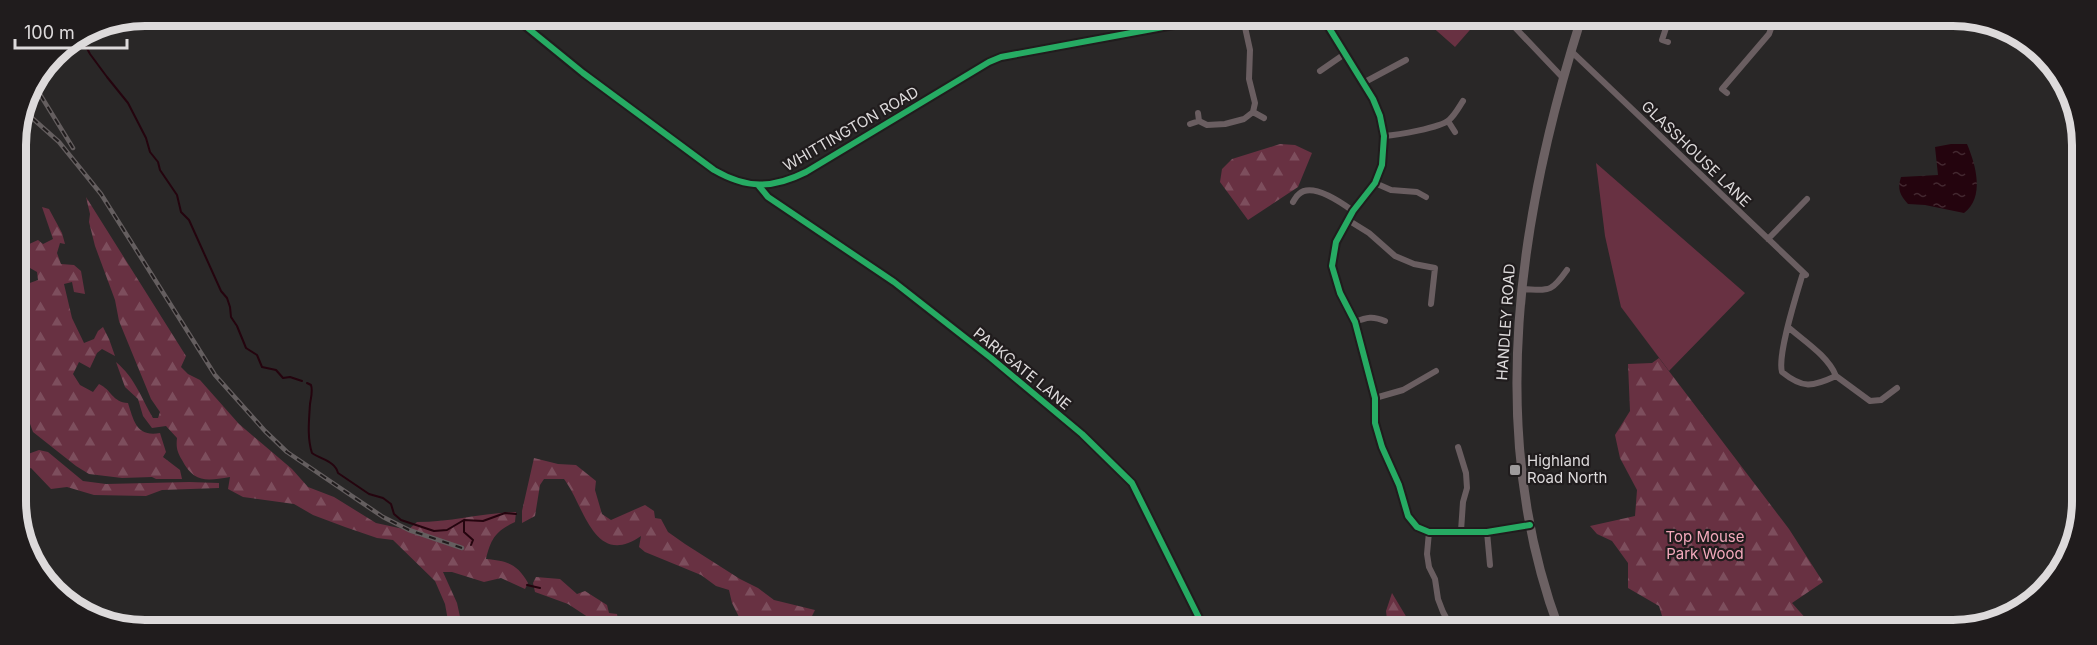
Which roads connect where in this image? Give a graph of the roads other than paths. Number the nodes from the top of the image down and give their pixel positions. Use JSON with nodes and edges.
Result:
{"nodes":[{"id":1,"x":525,"y":26,"type":"edge"},
{"id":2,"x":1166,"y":26,"type":"edge"},
{"id":3,"x":1245,"y":26,"type":"edge"},
{"id":4,"x":1332,"y":26,"type":"edge"},
{"id":5,"x":1514,"y":26,"type":"edge"},
{"id":6,"x":1579,"y":26,"type":"edge"},
{"id":7,"x":1667,"y":26,"type":"edge"},
{"id":8,"x":1772,"y":26,"type":"edge"},
{"id":9,"x":1329,"y":28,"type":"joint"},
{"id":10,"x":1668,"y":42,"type":"dead end"},
{"id":11,"x":1571,"y":51,"type":"junction"},
{"id":12,"x":1346,"y":53,"type":"junction"},
{"id":13,"x":1406,"y":60,"type":"dead end"},
{"id":14,"x":1320,"y":71,"type":"dead end"},
{"id":15,"x":1563,"y":78,"type":"junction"},
{"id":16,"x":1363,"y":83,"type":"junction"},
{"id":17,"x":1727,"y":93,"type":"dead end"},
{"id":18,"x":1463,"y":101,"type":"dead end"},
{"id":19,"x":1253,"y":112,"type":"junction"},
{"id":20,"x":1198,"y":113,"type":"dead end"},
{"id":21,"x":1264,"y":118,"type":"dead end"},
{"id":22,"x":1198,"y":121,"type":"junction"},
{"id":23,"x":1448,"y":121,"type":"junction"},
{"id":24,"x":1190,"y":124,"type":"dead end"},
{"id":25,"x":1455,"y":132,"type":"dead end"},
{"id":26,"x":1384,"y":136,"type":"junction"},
{"id":27,"x":1375,"y":183,"type":"junction"},
{"id":28,"x":759,"y":186,"type":"junction"},
{"id":29,"x":1426,"y":197,"type":"dead end"},
{"id":30,"x":1807,"y":199,"type":"dead end"},
{"id":31,"x":1293,"y":202,"type":"dead end"},
{"id":32,"x":1353,"y":211,"type":"junction"},
{"id":33,"x":1348,"y":220,"type":"junction"},
{"id":34,"x":1768,"y":239,"type":"junction"},
{"id":35,"x":1567,"y":270,"type":"dead end"},
{"id":36,"x":1521,"y":289,"type":"junction"},
{"id":37,"x":1431,"y":304,"type":"dead end"},
{"id":38,"x":1385,"y":321,"type":"dead end"},
{"id":39,"x":1355,"y":322,"type":"junction"},
{"id":40,"x":1788,"y":327,"type":"junction"},
{"id":41,"x":1436,"y":371,"type":"dead end"},
{"id":42,"x":1836,"y":376,"type":"junction"},
{"id":43,"x":1897,"y":388,"type":"dead end"},
{"id":44,"x":1375,"y":398,"type":"junction"},
{"id":45,"x":1458,"y":447,"type":"dead end"},
{"id":46,"x":1530,"y":525,"type":"junction"},
{"id":47,"x":1461,"y":531,"type":"junction"},
{"id":48,"x":1429,"y":532,"type":"junction"},
{"id":49,"x":1487,"y":532,"type":"junction"},
{"id":50,"x":1490,"y":565,"type":"dead end"},
{"id":51,"x":1200,"y":619,"type":"edge"},
{"id":52,"x":1447,"y":619,"type":"edge"},
{"id":53,"x":1555,"y":619,"type":"edge"}],
"edges":[{"from":1,"to":28,"type":"street","name":"WHITTINGTON ROAD"},
{"from":2,"to":28,"type":"street","name":"WHITTINGTON ROAD"},
{"from":3,"to":19,"type":"street"},
{"from":4,"to":9,"type":"street"},
{"from":5,"to":15,"type":"street"},
{"from":6,"to":11,"type":"main road","name":"HANDLEY ROAD"},
{"from":7,"to":10,"type":"street"},
{"from":8,"to":17,"type":"street"},
{"from":9,"to":12,"type":"street"},
{"from":11,"to":15,"type":"main road","name":"HANDLEY ROAD"},
{"from":11,"to":34,"type":"street","name":"GLASSHOUSE LANE"},
{"from":12,"to":14,"type":"street"},
{"from":12,"to":16,"type":"street"},
{"from":13,"to":16,"type":"street"},
{"from":15,"to":36,"type":"main road","name":"HANDLEY ROAD"},
{"from":16,"to":26,"type":"street"},
{"from":18,"to":23,"type":"street"},
{"from":19,"to":21,"type":"street"},
{"from":19,"to":22,"type":"street"},
{"from":20,"to":22,"type":"street"},
{"from":22,"to":24,"type":"street"},
{"from":23,"to":25,"type":"street"},
{"from":23,"to":26,"type":"street"},
{"from":26,"to":27,"type":"street"},
{"from":27,"to":29,"type":"street"},
{"from":27,"to":32,"type":"street"},
{"from":28,"to":51,"type":"street","name":"PARKGATE LANE"},
{"from":30,"to":34,"type":"street"},
{"from":31,"to":32,"type":"street"},
{"from":32,"to":33,"type":"street"},
{"from":33,"to":37,"type":"street"},
{"from":33,"to":39,"type":"street"},
{"from":34,"to":40,"type":"street","name":"GLASSHOUSE LANE"},
{"from":35,"to":36,"type":"street"},
{"from":36,"to":46,"type":"main road","name":"HANDLEY ROAD"},
{"from":38,"to":39,"type":"street"},
{"from":39,"to":44,"type":"street"},
{"from":40,"to":42,"type":"street"},
{"from":40,"to":42,"type":"street"},
{"from":41,"to":44,"type":"street"},
{"from":42,"to":43,"type":"street"},
{"from":44,"to":48,"type":"street"},
{"from":45,"to":47,"type":"street"},
{"from":46,"to":49,"type":"street"},
{"from":46,"to":53,"type":"main road","name":"HANDLEY ROAD"},
{"from":47,"to":48,"type":"street"},
{"from":47,"to":49,"type":"street"},
{"from":48,"to":52,"type":"street"},
{"from":49,"to":50,"type":"street"}]}
